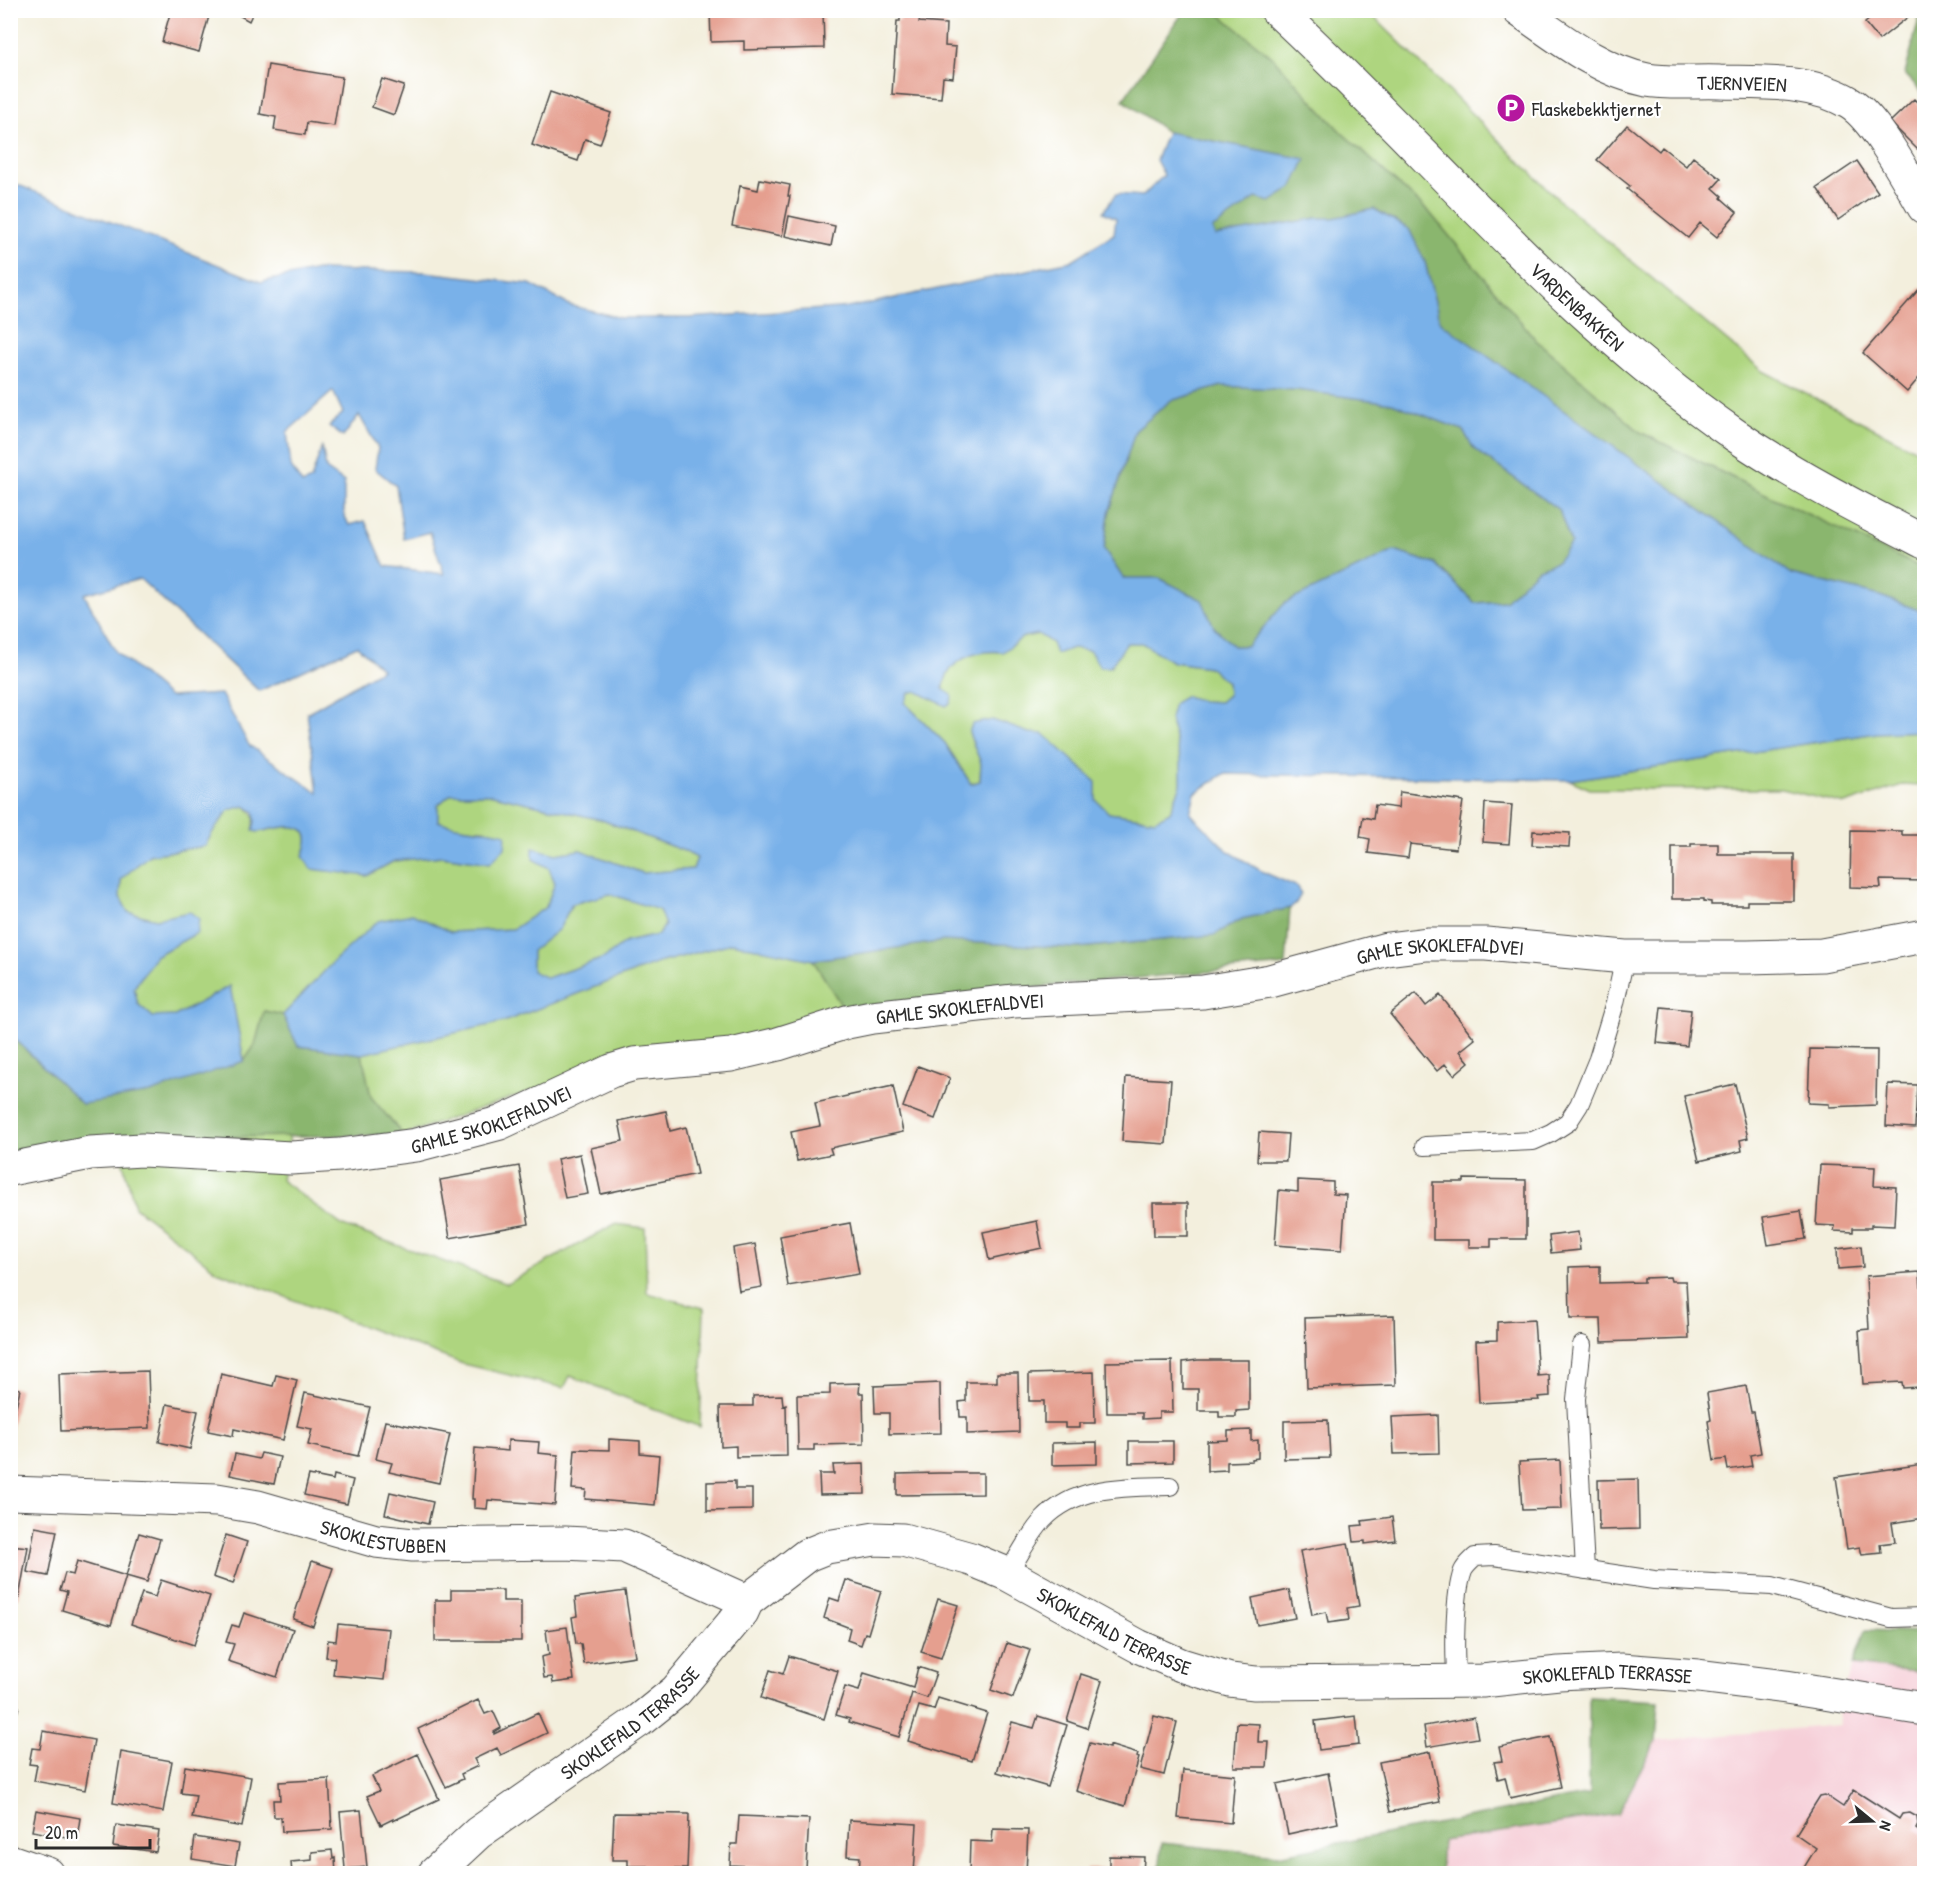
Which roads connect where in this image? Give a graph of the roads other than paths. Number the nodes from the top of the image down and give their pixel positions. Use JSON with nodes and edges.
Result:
{"nodes":[{"id":1,"x":1277,"y":10,"type":"edge"},
{"id":2,"x":1519,"y":10,"type":"edge"},
{"id":3,"x":1924,"y":207,"type":"edge"},
{"id":4,"x":1924,"y":542,"type":"edge"},
{"id":5,"x":1924,"y":936,"type":"edge"},
{"id":6,"x":1625,"y":957,"type":"junction"},
{"id":7,"x":1425,"y":1146,"type":"dead end"},
{"id":8,"x":10,"y":1169,"type":"edge"},
{"id":9,"x":1582,"y":1345,"type":"dead end"},
{"id":10,"x":1170,"y":1486,"type":"dead end"},
{"id":11,"x":10,"y":1493,"type":"edge"},
{"id":12,"x":1585,"y":1570,"type":"junction"},
{"id":13,"x":1007,"y":1574,"type":"junction"},
{"id":14,"x":747,"y":1601,"type":"junction"},
{"id":15,"x":1924,"y":1617,"type":"edge"},
{"id":16,"x":1457,"y":1681,"type":"junction"},
{"id":17,"x":1924,"y":1709,"type":"edge"},
{"id":18,"x":10,"y":1861,"type":"edge"},
{"id":19,"x":48,"y":1874,"type":"edge"},
{"id":20,"x":434,"y":1874,"type":"edge"}],
"edges":[{"from":1,"to":4,"type":"street","name":"VARDENBAKKEN"},
{"from":2,"to":3,"type":"street","name":"TJERNVEIEN"},
{"from":5,"to":6,"type":"street","name":"GAMLE SKOKLEFALDVEI"},
{"from":6,"to":7,"type":"lane"},
{"from":6,"to":8,"type":"street","name":"GAMLE SKOKLEFALDVEI"},
{"from":9,"to":12,"type":"lane"},
{"from":10,"to":13,"type":"lane"},
{"from":11,"to":14,"type":"street","name":"SKOKLESTUBBEN"},
{"from":12,"to":15,"type":"lane"},
{"from":12,"to":16,"type":"lane"},
{"from":13,"to":14,"type":"street","name":"SKOKLEFALD TERRASSE"},
{"from":13,"to":16,"type":"street","name":"SKOKLEFALD TERRASSE"},
{"from":14,"to":20,"type":"street","name":"SKOKLEFALD TERRASSE"},
{"from":16,"to":17,"type":"street","name":"SKOKLEFALD TERRASSE"},
{"from":18,"to":19,"type":"street"}]}
